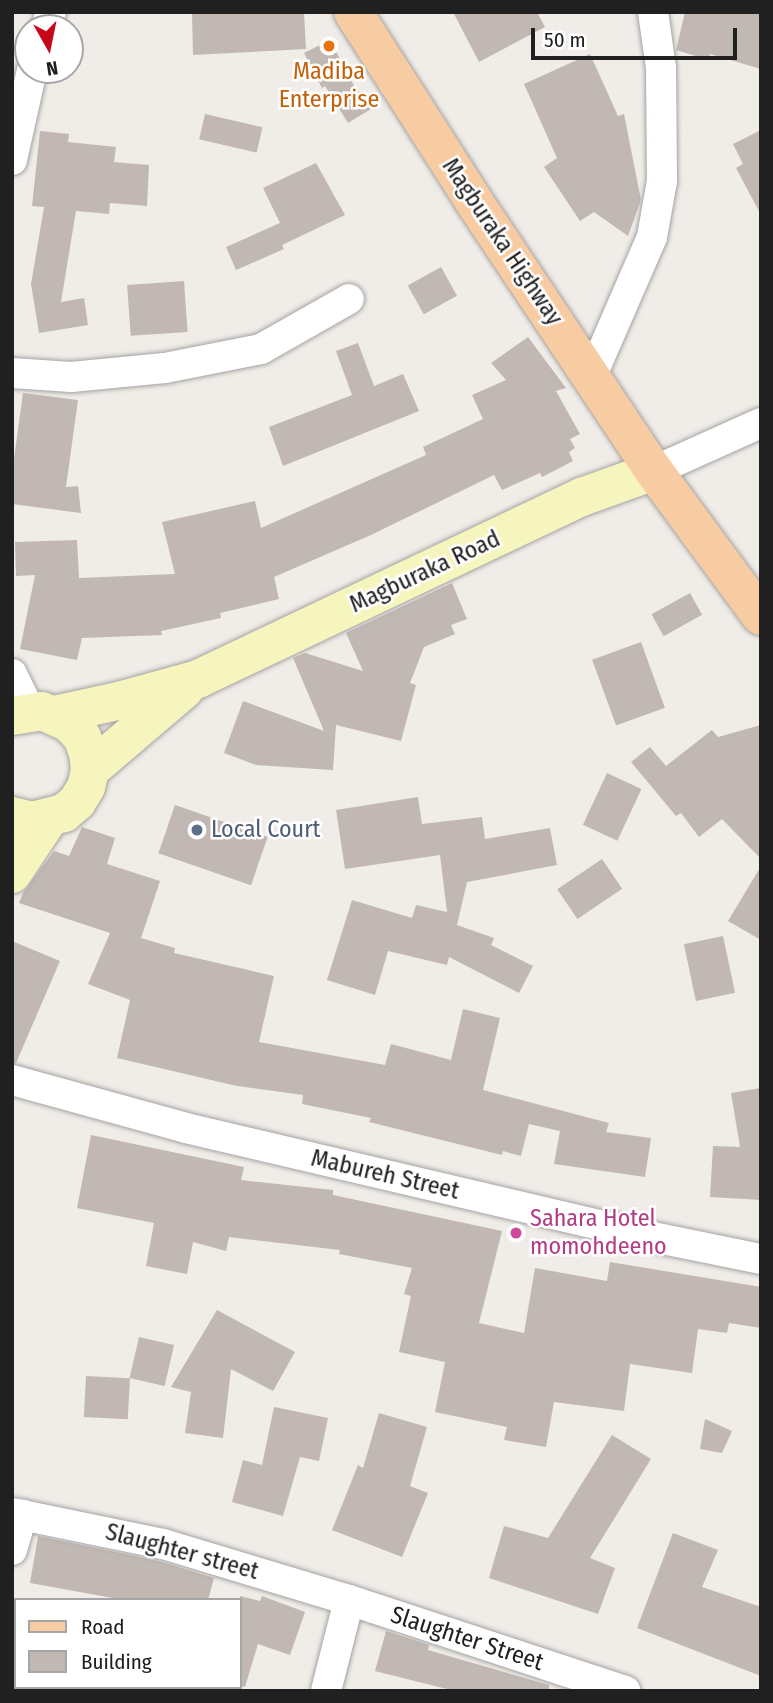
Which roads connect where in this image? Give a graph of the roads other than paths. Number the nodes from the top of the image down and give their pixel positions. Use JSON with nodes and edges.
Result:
{"nodes":[{"id":1,"x":353,"y":12,"type":"edge"},
{"id":2,"x":653,"y":12,"type":"edge"},
{"id":3,"x":29,"y":84,"type":"edge"},
{"id":4,"x":12,"y":160,"type":"edge"},
{"id":5,"x":349,"y":299,"type":"dead end"},
{"id":6,"x":12,"y":373,"type":"edge"},
{"id":7,"x":592,"y":375,"type":"junction"},
{"id":8,"x":761,"y":423,"type":"edge"},
{"id":9,"x":654,"y":471,"type":"junction"},
{"id":10,"x":761,"y":616,"type":"edge"},
{"id":11,"x":12,"y":674,"type":"edge"},
{"id":12,"x":198,"y":679,"type":"junction"},
{"id":13,"x":32,"y":714,"type":"edge"},
{"id":14,"x":90,"y":770,"type":"junction"},
{"id":15,"x":22,"y":819,"type":"edge"},
{"id":16,"x":12,"y":874,"type":"edge"},
{"id":17,"x":12,"y":1080,"type":"edge"},
{"id":18,"x":761,"y":1259,"type":"edge"},
{"id":19,"x":17,"y":1513,"type":"edge"},
{"id":20,"x":12,"y":1550,"type":"edge"},
{"id":21,"x":349,"y":1600,"type":"junction"},
{"id":22,"x":326,"y":1691,"type":"edge"},
{"id":23,"x":625,"y":1691,"type":"edge"}],
"edges":[{"from":1,"to":7,"type":"main road","name":"Magburaka Highway"},
{"from":2,"to":7,"type":"street"},
{"from":3,"to":4,"type":"street"},
{"from":5,"to":6,"type":"street"},
{"from":7,"to":9,"type":"main road","name":"Magburaka Highway"},
{"from":8,"to":9,"type":"street"},
{"from":9,"to":10,"type":"main road","name":"Magburaka Highway"},
{"from":9,"to":12,"type":"main road","name":"Magburaka Road"},
{"from":11,"to":13,"type":"street"},
{"from":12,"to":13,"type":"main road","name":"Magburaka Road"},
{"from":12,"to":14,"type":"main road","name":"Magburaka Road"},
{"from":13,"to":14,"type":"main road"},
{"from":14,"to":15,"type":"main road"},
{"from":15,"to":16,"type":"main road"},
{"from":17,"to":18,"type":"street","name":"Mabureh Street"},
{"from":19,"to":20,"type":"street"},
{"from":19,"to":21,"type":"street","name":"Slaughter street"},
{"from":21,"to":22,"type":"street"},
{"from":21,"to":23,"type":"street","name":"Slaughter Street"}]}
